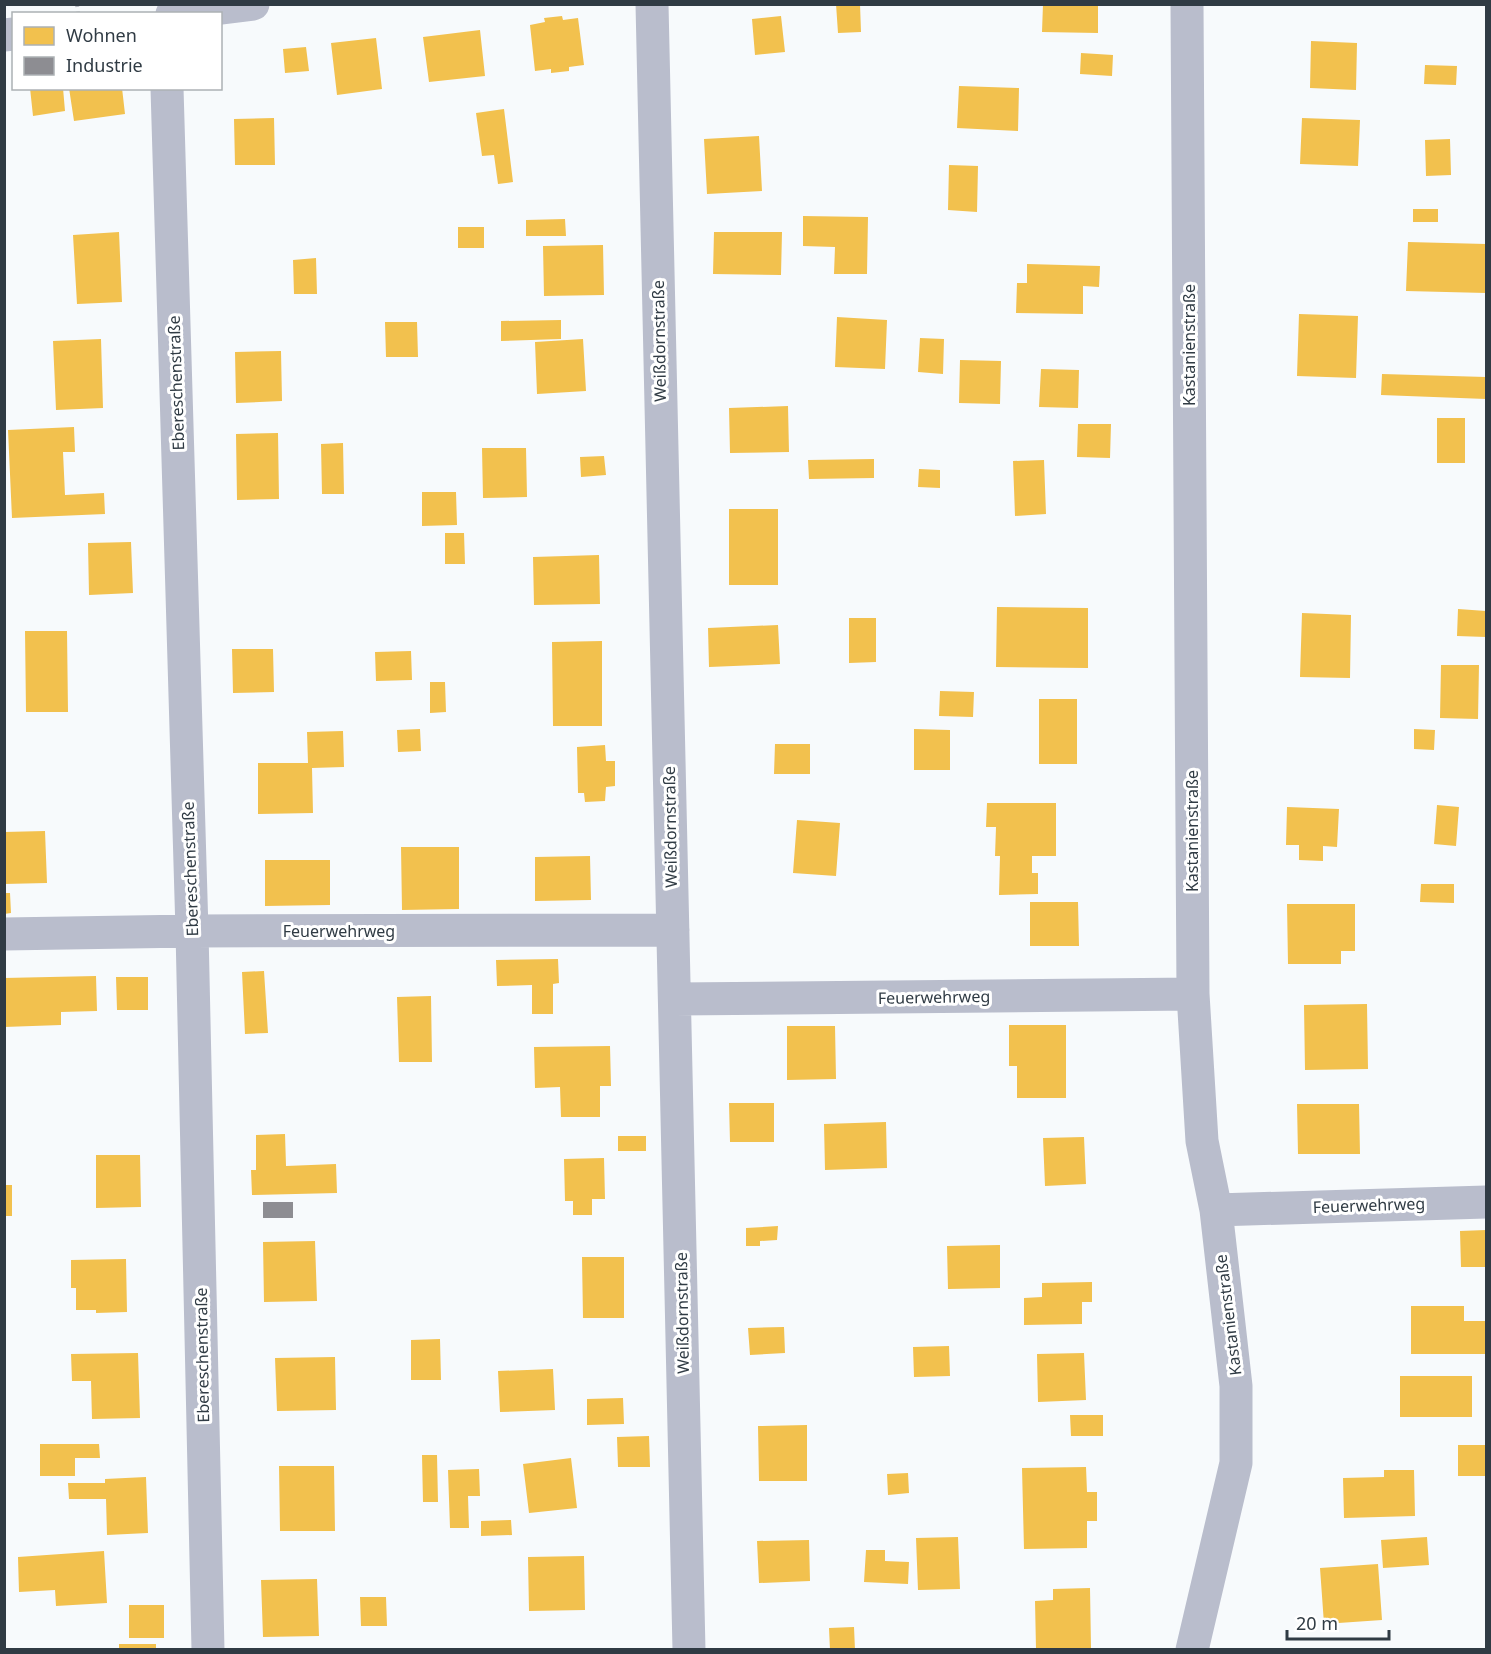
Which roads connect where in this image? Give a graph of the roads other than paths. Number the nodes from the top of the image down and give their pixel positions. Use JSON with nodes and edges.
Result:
{"nodes":[{"id":1,"x":253,"y":4,"type":"edge"},
{"id":2,"x":652,"y":4,"type":"edge"},
{"id":3,"x":1187,"y":4,"type":"edge"},
{"id":4,"x":188,"y":12,"type":"edge"},
{"id":5,"x":167,"y":90,"type":"edge"},
{"id":6,"x":673,"y":930,"type":"junction"},
{"id":7,"x":192,"y":931,"type":"junction"},
{"id":8,"x":4,"y":934,"type":"edge"},
{"id":9,"x":1193,"y":994,"type":"junction"},
{"id":10,"x":675,"y":999,"type":"junction"},
{"id":11,"x":1486,"y":1202,"type":"edge"},
{"id":12,"x":1216,"y":1210,"type":"junction"},
{"id":13,"x":208,"y":1650,"type":"edge"},
{"id":14,"x":689,"y":1650,"type":"edge"},
{"id":15,"x":1192,"y":1650,"type":"edge"}],
"edges":[{"from":1,"to":4,"type":"street"},
{"from":2,"to":6,"type":"street","name":"Weißdornstraße"},
{"from":3,"to":9,"type":"street","name":"Kastanienstraße"},
{"from":5,"to":7,"type":"street","name":"Ebereschenstraße"},
{"from":6,"to":7,"type":"street","name":"Feuerwehrweg"},
{"from":6,"to":10,"type":"street","name":"Weißdornstraße"},
{"from":7,"to":8,"type":"street","name":"Feuerwehrweg"},
{"from":7,"to":13,"type":"street","name":"Ebereschenstraße"},
{"from":9,"to":10,"type":"street","name":"Feuerwehrweg"},
{"from":9,"to":12,"type":"street","name":"Kastanienstraße"},
{"from":10,"to":14,"type":"street","name":"Weißdornstraße"},
{"from":11,"to":12,"type":"street","name":"Feuerwehrweg"},
{"from":12,"to":15,"type":"street","name":"Kastanienstraße"}]}
